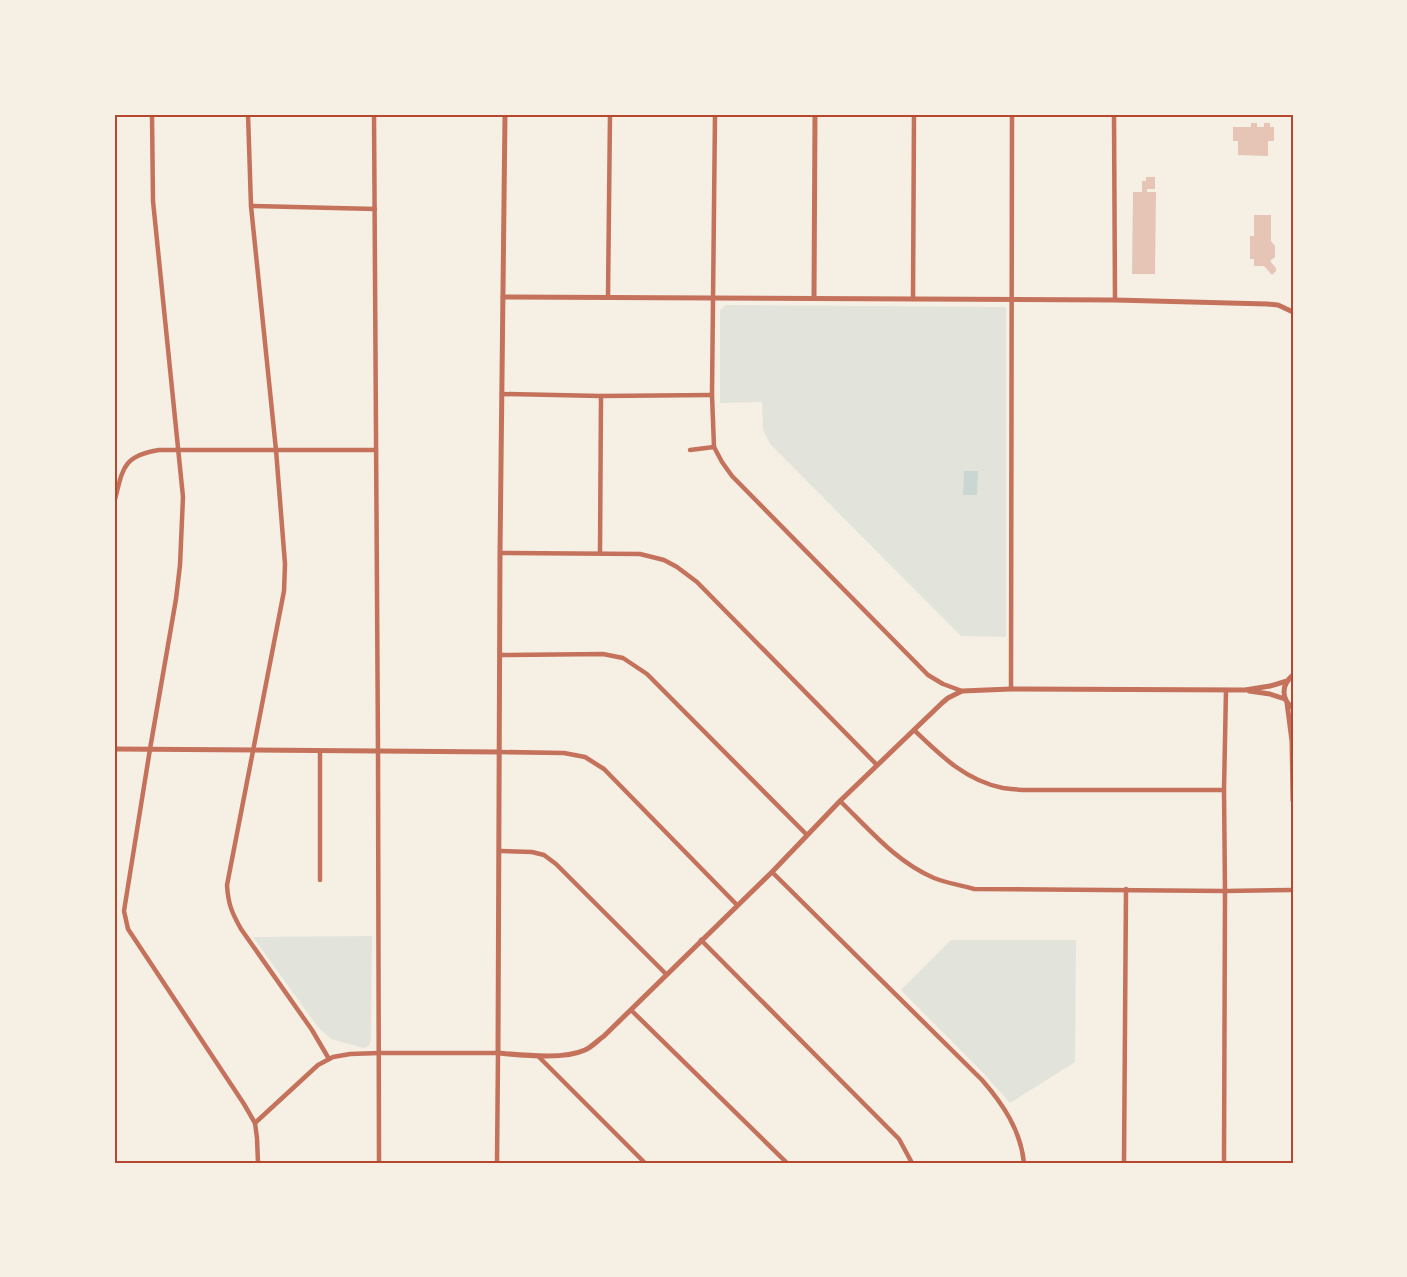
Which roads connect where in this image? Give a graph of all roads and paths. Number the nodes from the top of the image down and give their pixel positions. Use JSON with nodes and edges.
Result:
{"nodes":[{"id":1,"x":152,"y":114,"type":"edge"},
{"id":2,"x":248,"y":114,"type":"edge"},
{"id":3,"x":374,"y":114,"type":"edge"},
{"id":4,"x":505,"y":114,"type":"edge"},
{"id":5,"x":610,"y":114,"type":"edge"},
{"id":6,"x":715,"y":114,"type":"edge"},
{"id":7,"x":815,"y":114,"type":"edge"},
{"id":8,"x":914,"y":114,"type":"edge"},
{"id":9,"x":1012,"y":114,"type":"edge"},
{"id":10,"x":1114,"y":114,"type":"edge"},
{"id":11,"x":251,"y":206,"type":"junction"},
{"id":12,"x":375,"y":209,"type":"junction"},
{"id":13,"x":503,"y":297,"type":"junction"},
{"id":14,"x":608,"y":297,"type":"junction"},
{"id":15,"x":713,"y":298,"type":"junction"},
{"id":16,"x":814,"y":298,"type":"junction"},
{"id":17,"x":913,"y":299,"type":"junction"},
{"id":18,"x":1011,"y":300,"type":"junction"},
{"id":19,"x":1115,"y":300,"type":"junction"},
{"id":20,"x":1293,"y":312,"type":"edge"},
{"id":21,"x":502,"y":394,"type":"junction"},
{"id":22,"x":712,"y":395,"type":"junction"},
{"id":23,"x":601,"y":396,"type":"junction"},
{"id":24,"x":714,"y":447,"type":"junction"},
{"id":25,"x":177,"y":450,"type":"junction"},
{"id":26,"x":276,"y":450,"type":"junction"},
{"id":27,"x":376,"y":450,"type":"junction"},
{"id":28,"x":690,"y":450,"type":"dead end"},
{"id":29,"x":114,"y":503,"type":"edge"},
{"id":30,"x":500,"y":553,"type":"junction"},
{"id":31,"x":600,"y":553,"type":"junction"},
{"id":32,"x":500,"y":655,"type":"junction"},
{"id":33,"x":1293,"y":675,"type":"edge"},
{"id":34,"x":1287,"y":681,"type":"junction"},
{"id":35,"x":1011,"y":689,"type":"junction"},
{"id":36,"x":1226,"y":690,"type":"junction"},
{"id":37,"x":1245,"y":690,"type":"junction"},
{"id":38,"x":962,"y":691,"type":"junction"},
{"id":39,"x":1286,"y":701,"type":"junction"},
{"id":40,"x":1293,"y":708,"type":"edge"},
{"id":41,"x":914,"y":730,"type":"junction"},
{"id":42,"x":114,"y":748,"type":"edge"},
{"id":43,"x":150,"y":749,"type":"junction"},
{"id":44,"x":252,"y":750,"type":"junction"},
{"id":45,"x":320,"y":751,"type":"junction"},
{"id":46,"x":378,"y":751,"type":"junction"},
{"id":47,"x":500,"y":752,"type":"junction"},
{"id":48,"x":877,"y":765,"type":"junction"},
{"id":49,"x":1224,"y":790,"type":"junction"},
{"id":50,"x":840,"y":801,"type":"junction"},
{"id":51,"x":1293,"y":801,"type":"edge"},
{"id":52,"x":807,"y":835,"type":"junction"},
{"id":53,"x":500,"y":851,"type":"junction"},
{"id":54,"x":772,"y":872,"type":"junction"},
{"id":55,"x":320,"y":880,"type":"dead end"},
{"id":56,"x":1126,"y":889,"type":"junction"},
{"id":57,"x":1293,"y":890,"type":"edge"},
{"id":58,"x":1225,"y":891,"type":"junction"},
{"id":59,"x":737,"y":905,"type":"junction"},
{"id":60,"x":701,"y":940,"type":"junction"},
{"id":61,"x":666,"y":974,"type":"junction"},
{"id":62,"x":631,"y":1010,"type":"junction"},
{"id":63,"x":379,"y":1053,"type":"junction"},
{"id":64,"x":498,"y":1053,"type":"junction"},
{"id":65,"x":538,"y":1056,"type":"junction"},
{"id":66,"x":328,"y":1059,"type":"junction"},
{"id":67,"x":255,"y":1123,"type":"junction"},
{"id":68,"x":258,"y":1163,"type":"edge"},
{"id":69,"x":379,"y":1163,"type":"edge"},
{"id":70,"x":497,"y":1163,"type":"edge"},
{"id":71,"x":645,"y":1163,"type":"edge"},
{"id":72,"x":787,"y":1163,"type":"edge"},
{"id":73,"x":912,"y":1163,"type":"edge"},
{"id":74,"x":1024,"y":1163,"type":"edge"},
{"id":75,"x":1124,"y":1163,"type":"edge"},
{"id":76,"x":1224,"y":1163,"type":"edge"}],
"edges":[{"from":1,"to":25,"type":"street"},
{"from":2,"to":11,"type":"street"},
{"from":3,"to":12,"type":"street"},
{"from":4,"to":13,"type":"street"},
{"from":5,"to":14,"type":"street"},
{"from":6,"to":15,"type":"street"},
{"from":7,"to":16,"type":"street"},
{"from":8,"to":17,"type":"street"},
{"from":9,"to":18,"type":"street"},
{"from":10,"to":19,"type":"street"},
{"from":11,"to":12,"type":"street"},
{"from":11,"to":26,"type":"street"},
{"from":12,"to":27,"type":"street"},
{"from":13,"to":14,"type":"street"},
{"from":13,"to":21,"type":"street"},
{"from":14,"to":15,"type":"street"},
{"from":15,"to":16,"type":"street"},
{"from":15,"to":22,"type":"street"},
{"from":16,"to":17,"type":"street"},
{"from":17,"to":18,"type":"street"},
{"from":18,"to":19,"type":"street"},
{"from":18,"to":35,"type":"street"},
{"from":19,"to":20,"type":"street"},
{"from":21,"to":23,"type":"street"},
{"from":21,"to":30,"type":"street"},
{"from":22,"to":23,"type":"street"},
{"from":22,"to":24,"type":"street"},
{"from":23,"to":31,"type":"street"},
{"from":24,"to":28,"type":"street"},
{"from":24,"to":38,"type":"street"},
{"from":25,"to":26,"type":"street"},
{"from":25,"to":29,"type":"street"},
{"from":25,"to":43,"type":"street"},
{"from":26,"to":27,"type":"street"},
{"from":26,"to":44,"type":"street"},
{"from":27,"to":46,"type":"street"},
{"from":30,"to":31,"type":"street"},
{"from":30,"to":32,"type":"street"},
{"from":31,"to":48,"type":"street"},
{"from":32,"to":47,"type":"street"},
{"from":32,"to":52,"type":"street"},
{"from":33,"to":34,"type":"street"},
{"from":34,"to":37,"type":"street"},
{"from":34,"to":39,"type":"street"},
{"from":35,"to":36,"type":"street"},
{"from":35,"to":38,"type":"street"},
{"from":36,"to":37,"type":"street"},
{"from":36,"to":49,"type":"street"},
{"from":37,"to":39,"type":"street"},
{"from":38,"to":41,"type":"street"},
{"from":39,"to":40,"type":"street"},
{"from":39,"to":51,"type":"street"},
{"from":41,"to":48,"type":"street"},
{"from":41,"to":49,"type":"street"},
{"from":42,"to":43,"type":"street"},
{"from":43,"to":44,"type":"street"},
{"from":43,"to":67,"type":"street"},
{"from":44,"to":45,"type":"street"},
{"from":44,"to":66,"type":"street"},
{"from":45,"to":46,"type":"street"},
{"from":45,"to":55,"type":"street"},
{"from":46,"to":47,"type":"street"},
{"from":46,"to":63,"type":"street"},
{"from":47,"to":53,"type":"street"},
{"from":47,"to":59,"type":"street"},
{"from":48,"to":50,"type":"street"},
{"from":49,"to":58,"type":"street"},
{"from":50,"to":52,"type":"street"},
{"from":50,"to":56,"type":"street"},
{"from":52,"to":54,"type":"street"},
{"from":53,"to":61,"type":"street"},
{"from":53,"to":64,"type":"street"},
{"from":54,"to":59,"type":"street"},
{"from":54,"to":74,"type":"street"},
{"from":56,"to":58,"type":"street"},
{"from":56,"to":75,"type":"street"},
{"from":57,"to":58,"type":"street"},
{"from":58,"to":76,"type":"street"},
{"from":59,"to":60,"type":"street"},
{"from":60,"to":61,"type":"street"},
{"from":60,"to":73,"type":"street"},
{"from":61,"to":62,"type":"street"},
{"from":62,"to":65,"type":"street"},
{"from":62,"to":72,"type":"street"},
{"from":63,"to":64,"type":"street"},
{"from":63,"to":66,"type":"street"},
{"from":63,"to":69,"type":"street"},
{"from":64,"to":65,"type":"street"},
{"from":64,"to":70,"type":"street"},
{"from":65,"to":71,"type":"street"},
{"from":66,"to":67,"type":"street"},
{"from":67,"to":68,"type":"street"}]}
